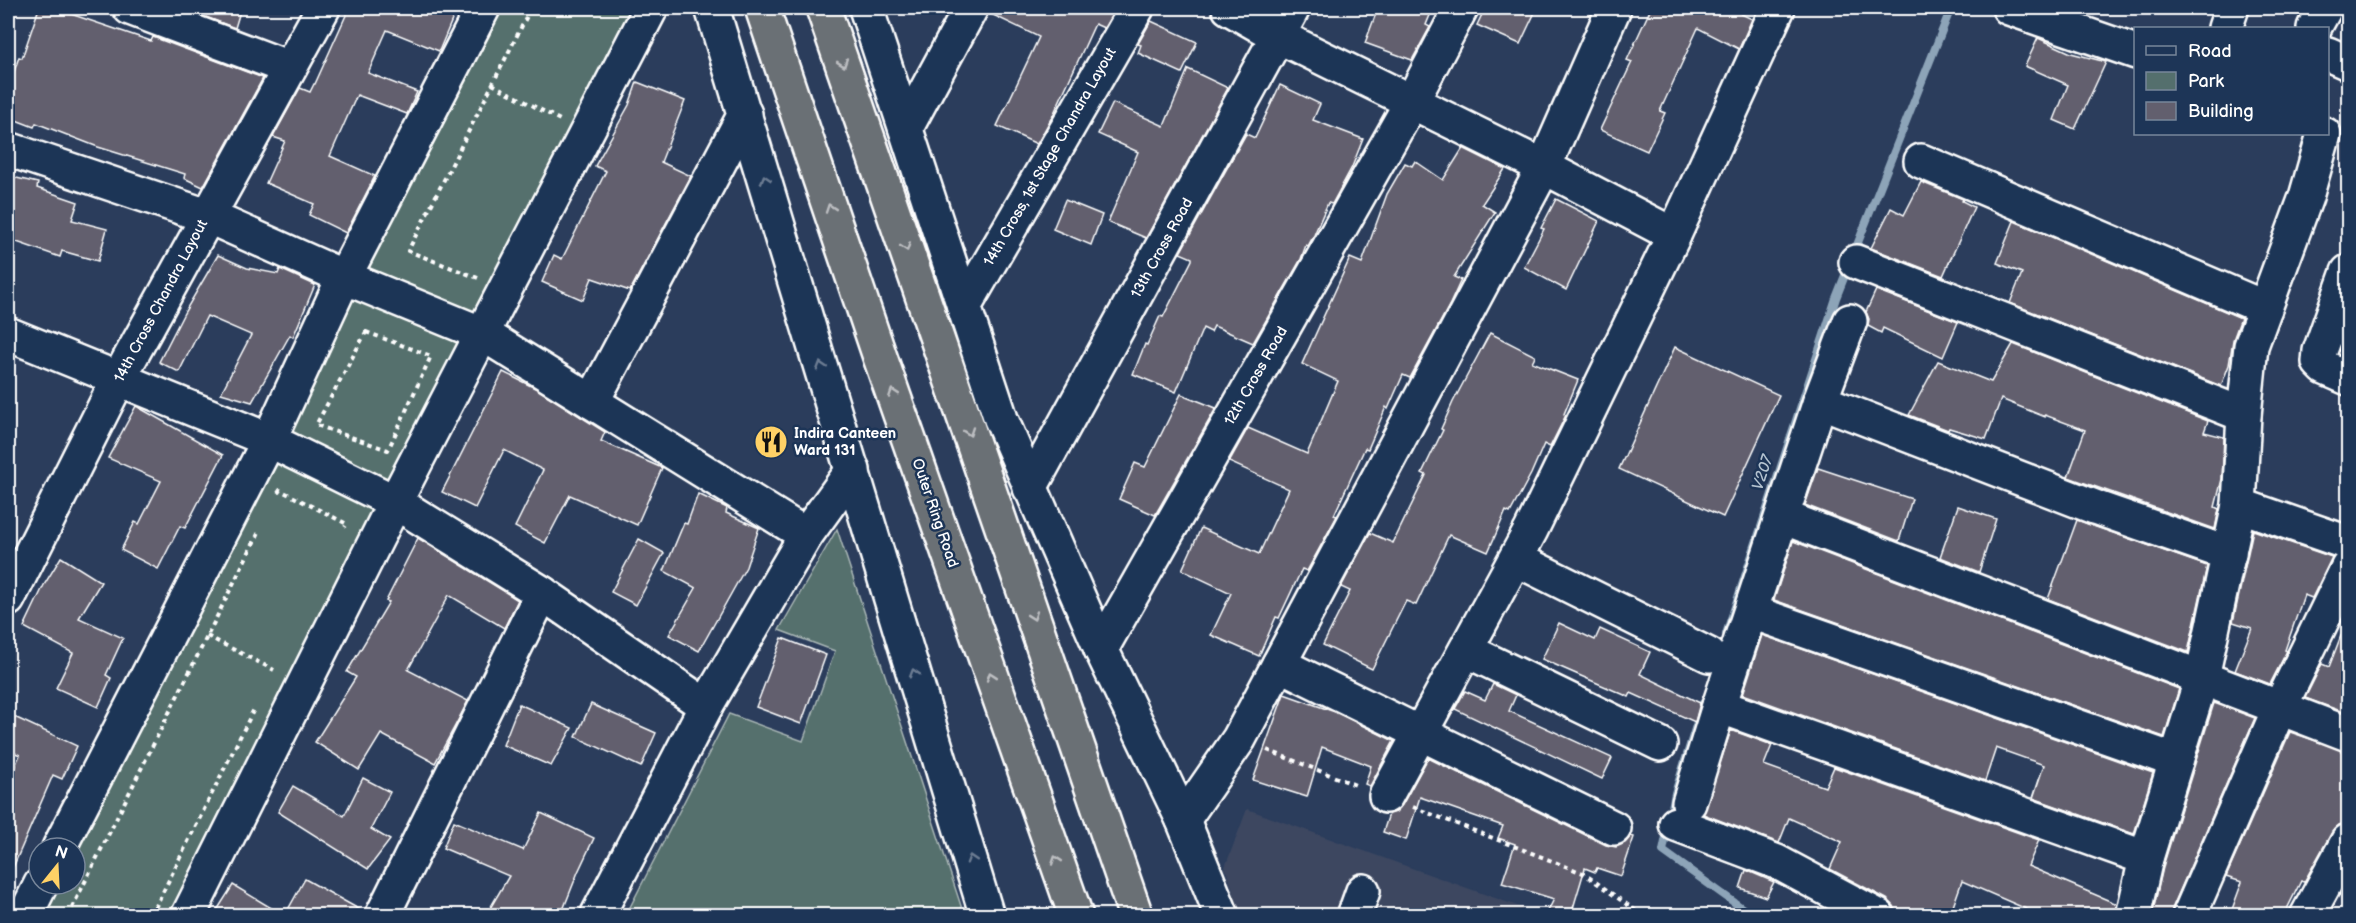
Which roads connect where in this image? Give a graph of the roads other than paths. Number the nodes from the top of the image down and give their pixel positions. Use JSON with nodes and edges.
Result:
{"nodes":[{"id":1,"x":130,"y":8,"type":"edge"},
{"id":2,"x":323,"y":8,"type":"edge"},
{"id":3,"x":483,"y":8,"type":"edge"},
{"id":4,"x":651,"y":8,"type":"edge"},
{"id":5,"x":712,"y":8,"type":"edge"},
{"id":6,"x":762,"y":8,"type":"edge"},
{"id":7,"x":824,"y":8,"type":"edge"},
{"id":8,"x":866,"y":8,"type":"edge"},
{"id":9,"x":971,"y":8,"type":"edge"},
{"id":10,"x":1137,"y":8,"type":"edge"},
{"id":11,"x":1229,"y":8,"type":"edge"},
{"id":12,"x":1293,"y":8,"type":"edge"},
{"id":13,"x":1461,"y":8,"type":"edge"},
{"id":14,"x":1614,"y":8,"type":"edge"},
{"id":15,"x":1775,"y":8,"type":"edge"},
{"id":16,"x":2008,"y":8,"type":"edge"},
{"id":17,"x":2232,"y":8,"type":"edge"},
{"id":18,"x":2325,"y":8,"type":"edge"},
{"id":19,"x":2225,"y":27,"type":"edge"},
{"id":20,"x":2315,"y":27,"type":"edge"},
{"id":21,"x":1278,"y":36,"type":"junction"},
{"id":22,"x":2134,"y":51,"type":"edge"},
{"id":23,"x":2329,"y":54,"type":"edge"},
{"id":24,"x":2349,"y":63,"type":"edge"},
{"id":25,"x":289,"y":68,"type":"junction"},
{"id":26,"x":1411,"y":103,"type":"junction"},
{"id":27,"x":745,"y":114,"type":"junction"},
{"id":28,"x":2329,"y":126,"type":"edge"},
{"id":29,"x":906,"y":128,"type":"junction"},
{"id":30,"x":2349,"y":133,"type":"edge"},
{"id":31,"x":2324,"y":135,"type":"edge"},
{"id":32,"x":8,"y":149,"type":"edge"},
{"id":33,"x":1921,"y":161,"type":"dead end"},
{"id":34,"x":1544,"y":167,"type":"junction"},
{"id":35,"x":207,"y":216,"type":"junction"},
{"id":36,"x":1674,"y":235,"type":"junction"},
{"id":37,"x":1856,"y":262,"type":"dead end"},
{"id":38,"x":2349,"y":272,"type":"edge"},
{"id":39,"x":344,"y":278,"type":"junction"},
{"id":40,"x":964,"y":307,"type":"junction"},
{"id":41,"x":2265,"y":308,"type":"junction"},
{"id":42,"x":1850,"y":321,"type":"dead end"},
{"id":43,"x":8,"y":334,"type":"edge"},
{"id":44,"x":483,"y":334,"type":"junction"},
{"id":45,"x":119,"y":378,"type":"junction"},
{"id":46,"x":2349,"y":378,"type":"edge"},
{"id":47,"x":1821,"y":401,"type":"junction"},
{"id":48,"x":592,"y":402,"type":"junction"},
{"id":49,"x":2244,"y":415,"type":"junction"},
{"id":50,"x":269,"y":440,"type":"junction"},
{"id":51,"x":853,"y":470,"type":"junction"},
{"id":52,"x":1030,"y":488,"type":"junction"},
{"id":53,"x":395,"y":502,"type":"junction"},
{"id":54,"x":2239,"y":505,"type":"junction"},
{"id":55,"x":1784,"y":517,"type":"junction"},
{"id":56,"x":806,"y":535,"type":"junction"},
{"id":57,"x":2349,"y":543,"type":"edge"},
{"id":58,"x":2229,"y":554,"type":"junction"},
{"id":59,"x":1515,"y":559,"type":"junction"},
{"id":60,"x":2349,"y":567,"type":"edge"},
{"id":61,"x":542,"y":593,"type":"junction"},
{"id":62,"x":8,"y":599,"type":"edge"},
{"id":63,"x":1752,"y":612,"type":"junction"},
{"id":64,"x":1101,"y":649,"type":"junction"},
{"id":65,"x":1466,"y":650,"type":"junction"},
{"id":66,"x":1709,"y":655,"type":"dead end"},
{"id":67,"x":1279,"y":664,"type":"junction"},
{"id":68,"x":2202,"y":677,"type":"junction"},
{"id":69,"x":706,"y":706,"type":"junction"},
{"id":70,"x":1719,"y":706,"type":"junction"},
{"id":71,"x":2280,"y":707,"type":"junction"},
{"id":72,"x":1421,"y":734,"type":"junction"},
{"id":73,"x":2349,"y":734,"type":"edge"},
{"id":74,"x":1660,"y":744,"type":"dead end"},
{"id":75,"x":2176,"y":761,"type":"junction"},
{"id":76,"x":1386,"y":796,"type":"road end"},
{"id":77,"x":1182,"y":820,"type":"junction"},
{"id":78,"x":1614,"y":828,"type":"dead end"},
{"id":79,"x":65,"y":836,"type":"edge"},
{"id":80,"x":2349,"y":841,"type":"edge"},
{"id":81,"x":2146,"y":858,"type":"junction"},
{"id":82,"x":35,"y":896,"type":"edge"},
{"id":83,"x":25,"y":915,"type":"edge"},
{"id":84,"x":188,"y":915,"type":"edge"},
{"id":85,"x":382,"y":915,"type":"edge"},
{"id":86,"x":597,"y":915,"type":"edge"},
{"id":87,"x":987,"y":915,"type":"edge"},
{"id":88,"x":1076,"y":915,"type":"edge"},
{"id":89,"x":1136,"y":915,"type":"edge"},
{"id":90,"x":1222,"y":915,"type":"edge"},
{"id":91,"x":1878,"y":915,"type":"edge"},
{"id":92,"x":2133,"y":915,"type":"edge"},
{"id":93,"x":2189,"y":915,"type":"edge"},
{"id":94,"x":2307,"y":915,"type":"edge"}],
"edges":[{"from":1,"to":25,"type":"street"},
{"from":2,"to":25,"type":"street","name":"14th Cross Chandra Layout"},
{"from":3,"to":39,"type":"street"},
{"from":4,"to":44,"type":"street"},
{"from":5,"to":27,"type":"street"},
{"from":88,"to":6,"type":"highway","name":"Outer Ring Road","one_way":true},
{"from":7,"to":89,"type":"highway","one_way":true},
{"from":8,"to":29,"type":"street"},
{"from":9,"to":29,"type":"street"},
{"from":10,"to":40,"type":"street","name":"14th Cross, 1st Stage Chandra Layout"},
{"from":11,"to":21,"type":"street"},
{"from":12,"to":21,"type":"street","name":"13th Cross Road"},
{"from":13,"to":26,"type":"street","name":"12th Cross Road"},
{"from":14,"to":34,"type":"street"},
{"from":15,"to":36,"type":"street"},
{"from":16,"to":22,"type":"street"},
{"from":17,"to":19,"type":"street"},
{"from":18,"to":20,"type":"street"},
{"from":21,"to":26,"type":"street"},
{"from":21,"to":52,"type":"street","name":"13th Cross Road"},
{"from":23,"to":24,"type":"street"},
{"from":25,"to":35,"type":"street","name":"14th Cross Chandra Layout"},
{"from":26,"to":34,"type":"street"},
{"from":26,"to":64,"type":"street","name":"12th Cross Road"},
{"from":27,"to":48,"type":"street"},
{"from":51,"to":27,"type":"street","one_way":true},
{"from":28,"to":30,"type":"street"},
{"from":29,"to":40,"type":"street"},
{"from":31,"to":41,"type":"street"},
{"from":32,"to":35,"type":"street"},
{"from":33,"to":41,"type":"street"},
{"from":34,"to":36,"type":"street"},
{"from":34,"to":67,"type":"street"},
{"from":35,"to":39,"type":"street"},
{"from":35,"to":45,"type":"street","name":"14th Cross Chandra Layout"},
{"from":36,"to":59,"type":"street"},
{"from":37,"to":49,"type":"street"},
{"from":38,"to":46,"type":"street"},
{"from":39,"to":44,"type":"street"},
{"from":39,"to":50,"type":"street"},
{"from":40,"to":52,"type":"street"},
{"from":41,"to":49,"type":"street"},
{"from":42,"to":47,"type":"street"},
{"from":43,"to":45,"type":"street"},
{"from":44,"to":48,"type":"street"},
{"from":44,"to":53,"type":"street"},
{"from":45,"to":50,"type":"street"},
{"from":45,"to":62,"type":"street","name":"14th Cross Chandra Layout"},
{"from":47,"to":55,"type":"street"},
{"from":47,"to":58,"type":"street"},
{"from":48,"to":56,"type":"street"},
{"from":49,"to":54,"type":"street"},
{"from":50,"to":53,"type":"street"},
{"from":50,"to":79,"type":"street"},
{"from":51,"to":56,"type":"street"},
{"from":87,"to":51,"type":"street","one_way":true},
{"from":52,"to":64,"type":"street"},
{"from":53,"to":61,"type":"street"},
{"from":53,"to":84,"type":"street"},
{"from":54,"to":57,"type":"street"},
{"from":54,"to":58,"type":"street"},
{"from":55,"to":63,"type":"street"},
{"from":55,"to":68,"type":"street"},
{"from":56,"to":69,"type":"street"},
{"from":58,"to":68,"type":"street"},
{"from":59,"to":65,"type":"street"},
{"from":59,"to":66,"type":"street"},
{"from":60,"to":71,"type":"street"},
{"from":61,"to":69,"type":"street"},
{"from":61,"to":85,"type":"street"},
{"from":63,"to":70,"type":"street"},
{"from":63,"to":75,"type":"street"},
{"from":64,"to":77,"type":"street"},
{"from":65,"to":72,"type":"street"},
{"from":65,"to":74,"type":"street"},
{"from":67,"to":72,"type":"street"},
{"from":67,"to":77,"type":"street"},
{"from":68,"to":71,"type":"street"},
{"from":68,"to":75,"type":"street"},
{"from":69,"to":86,"type":"street"},
{"from":70,"to":81,"type":"street"},
{"from":70,"to":91,"type":"street"},
{"from":71,"to":73,"type":"street"},
{"from":71,"to":93,"type":"street"},
{"from":72,"to":76,"type":"street"},
{"from":72,"to":78,"type":"street"},
{"from":75,"to":81,"type":"street"},
{"from":77,"to":90,"type":"street"},
{"from":80,"to":94,"type":"street"},
{"from":81,"to":92,"type":"street"},
{"from":82,"to":83,"type":"street"}]}
